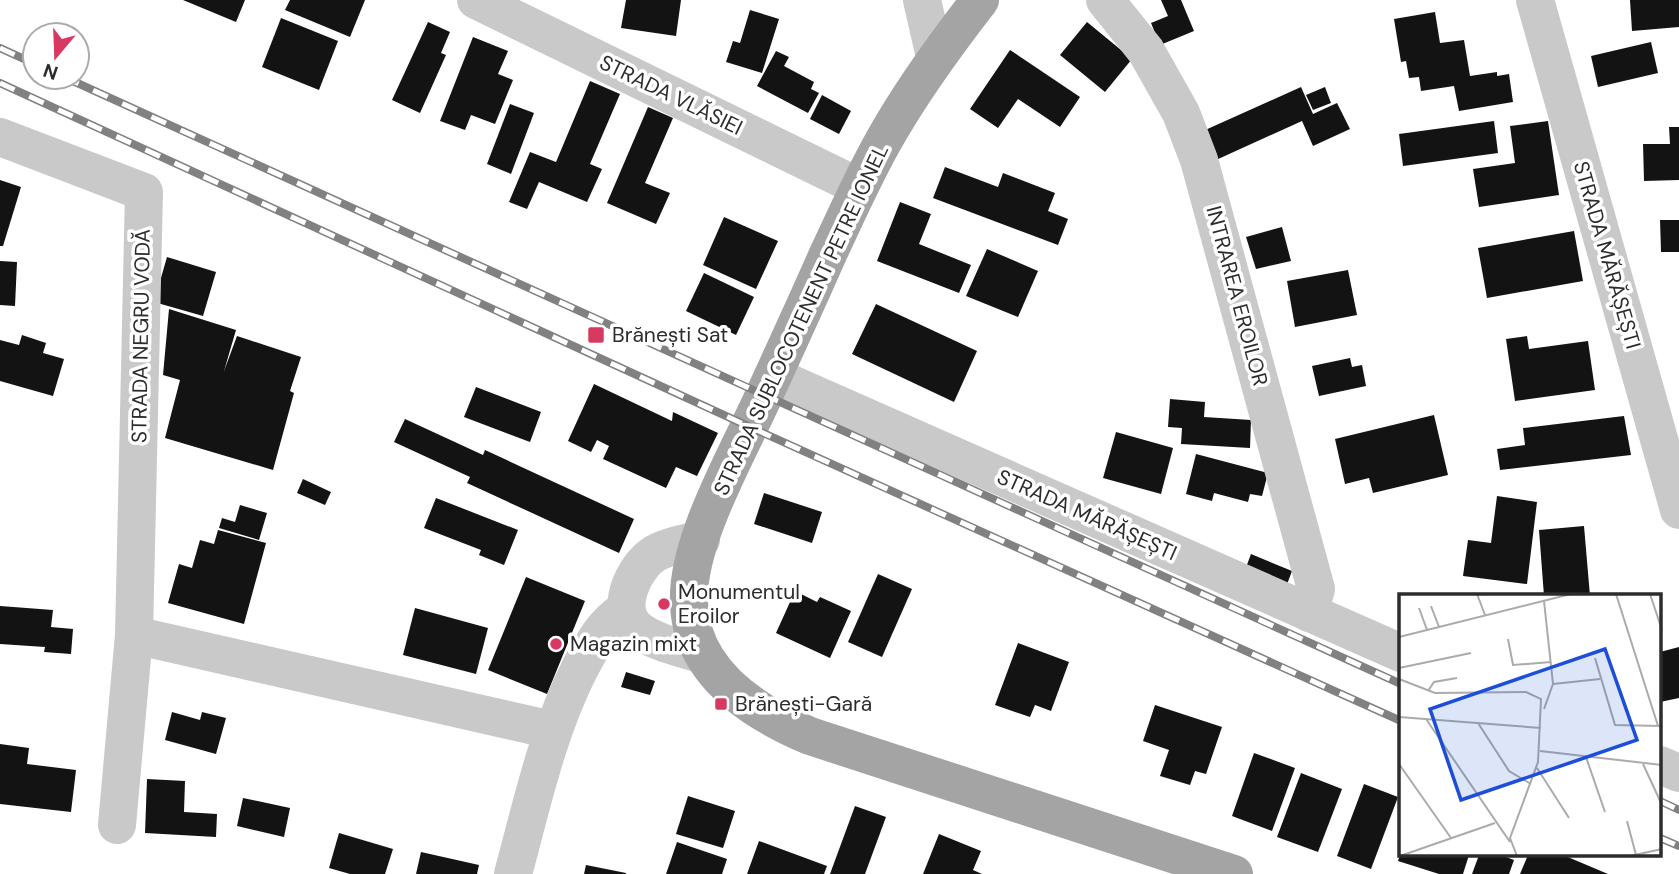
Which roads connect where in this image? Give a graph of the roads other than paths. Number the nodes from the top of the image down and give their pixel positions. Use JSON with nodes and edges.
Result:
{"nodes":[{"id":1,"x":922,"y":0,"type":"edge"},
{"id":2,"x":980,"y":0,"type":"edge"},
{"id":3,"x":1105,"y":0,"type":"edge"},
{"id":4,"x":1535,"y":0,"type":"edge"},
{"id":5,"x":481,"y":1,"type":"edge"},
{"id":6,"x":935,"y":57,"type":"junction"},
{"id":7,"x":0,"y":137,"type":"edge"},
{"id":8,"x":859,"y":187,"type":"junction"},
{"id":9,"x":773,"y":376,"type":"junction"},
{"id":10,"x":1679,"y":510,"type":"edge"},
{"id":11,"x":701,"y":540,"type":"junction"},
{"id":12,"x":626,"y":609,"type":"junction"},
{"id":13,"x":1309,"y":613,"type":"junction"},
{"id":14,"x":134,"y":635,"type":"junction"},
{"id":15,"x":1399,"y":652,"type":"edge"},
{"id":16,"x":703,"y":655,"type":"junction"},
{"id":17,"x":552,"y":730,"type":"junction"},
{"id":18,"x":1662,"y":766,"type":"edge"},
{"id":19,"x":1679,"y":773,"type":"edge"},
{"id":20,"x":117,"y":825,"type":"dead end"},
{"id":21,"x":513,"y":874,"type":"edge"},
{"id":22,"x":1234,"y":874,"type":"edge"}],
"edges":[{"from":1,"to":6,"type":"street"},
{"from":2,"to":6,"type":"main road","name":"STRADA SUBLOCOTENENT PETRE IONEL"},
{"from":3,"to":13,"type":"street","name":"INTRAREA EROILOR"},
{"from":4,"to":10,"type":"street","name":"STRADA MĂRĂȘEȘTI"},
{"from":5,"to":8,"type":"street","name":"STRADA VLĂSIEI"},
{"from":6,"to":8,"type":"main road","name":"STRADA SUBLOCOTENENT PETRE IONEL"},
{"from":7,"to":14,"type":"street","name":"STRADA NEGRU VODĂ"},
{"from":8,"to":9,"type":"main road","name":"STRADA SUBLOCOTENENT PETRE IONEL"},
{"from":9,"to":11,"type":"main road","name":"STRADA SUBLOCOTENENT PETRE IONEL"},
{"from":9,"to":13,"type":"street","name":"STRADA MĂRĂȘEȘTI"},
{"from":11,"to":12,"type":"street"},
{"from":11,"to":16,"type":"main road","name":"STRADA SUBLOCOTENENT PETRE IONEL"},
{"from":12,"to":16,"type":"street"},
{"from":12,"to":17,"type":"street"},
{"from":13,"to":15,"type":"street","name":"STRADA MĂRĂȘEȘTI"},
{"from":14,"to":17,"type":"street"},
{"from":14,"to":20,"type":"street","name":"STRADA NEGRU VODĂ"},
{"from":16,"to":22,"type":"main road","name":"STRADA SUBLOCOTENENT PETRE IONEL"},
{"from":17,"to":21,"type":"street"},
{"from":18,"to":19,"type":"street"}]}
